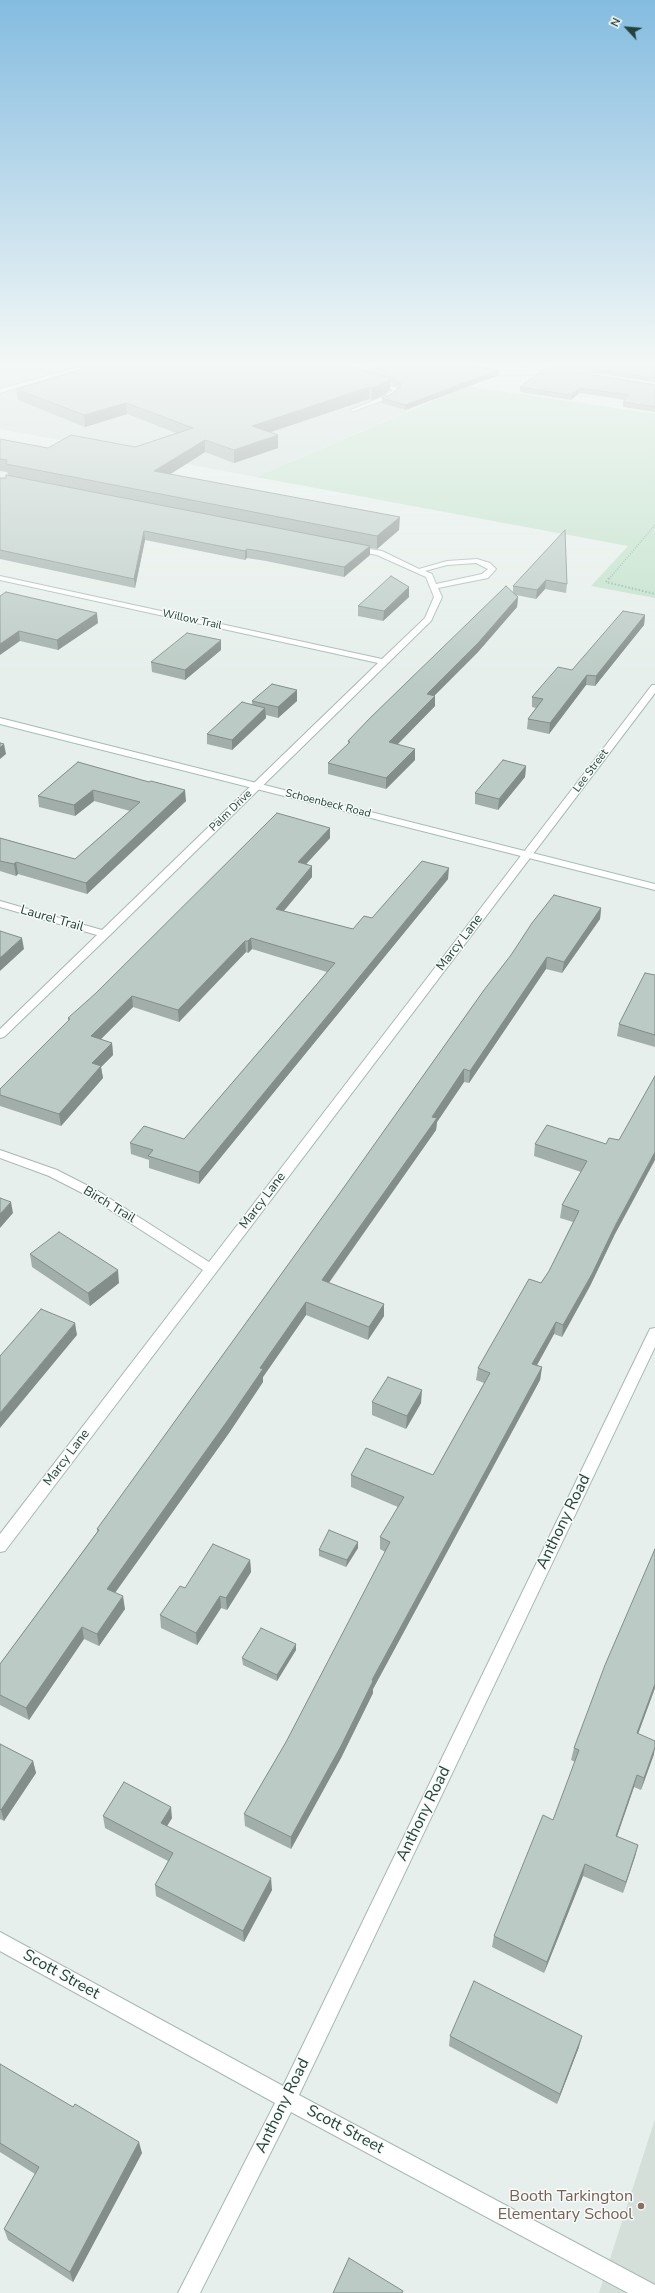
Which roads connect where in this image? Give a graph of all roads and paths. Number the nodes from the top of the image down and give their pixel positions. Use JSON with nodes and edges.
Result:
{"nodes":[{"id":1,"x":655,"y":525,"type":"edge"},
{"id":2,"x":348,"y":547,"type":"edge"},
{"id":3,"x":418,"y":571,"type":"junction"},
{"id":4,"x":0,"y":578,"type":"edge"},
{"id":5,"x":434,"y":587,"type":"junction"},
{"id":6,"x":655,"y":594,"type":"edge"},
{"id":7,"x":385,"y":662,"type":"junction"},
{"id":8,"x":655,"y":687,"type":"edge"},
{"id":9,"x":0,"y":721,"type":"edge"},
{"id":10,"x":257,"y":786,"type":"junction"},
{"id":11,"x":527,"y":855,"type":"junction"},
{"id":12,"x":655,"y":888,"type":"edge"},
{"id":13,"x":0,"y":904,"type":"edge"},
{"id":14,"x":105,"y":934,"type":"junction"},
{"id":15,"x":0,"y":1035,"type":"edge"},
{"id":16,"x":0,"y":1154,"type":"edge"},
{"id":17,"x":211,"y":1269,"type":"junction"},
{"id":18,"x":655,"y":1333,"type":"edge"},
{"id":19,"x":0,"y":1546,"type":"edge"},
{"id":20,"x":0,"y":1941,"type":"edge"},
{"id":21,"x":287,"y":2099,"type":"junction"},
{"id":22,"x":189,"y":2293,"type":"edge"},
{"id":23,"x":649,"y":2293,"type":"edge"}],
"edges":[{"from":1,"to":6,"type":"path"},
{"from":2,"to":3,"type":"street"},
{"from":3,"to":5,"type":"street","name":"Palm Drive"},
{"from":3,"to":5,"type":"street"},
{"from":4,"to":7,"type":"street","name":"Willow Trail"},
{"from":5,"to":7,"type":"street","name":"Palm Drive"},
{"from":7,"to":10,"type":"street","name":"Palm Drive"},
{"from":8,"to":11,"type":"street","name":"Lee Street"},
{"from":9,"to":10,"type":"street","name":"Schoenbeck Road"},
{"from":10,"to":11,"type":"street","name":"Schoenbeck Road"},
{"from":10,"to":14,"type":"street","name":"Palm Drive"},
{"from":11,"to":12,"type":"street","name":"Schoenbeck Road"},
{"from":11,"to":17,"type":"street","name":"Marcy Lane"},
{"from":13,"to":14,"type":"street","name":"Laurel Trail"},
{"from":14,"to":15,"type":"street","name":"Palm Drive"},
{"from":16,"to":17,"type":"street","name":"Birch Trail"},
{"from":17,"to":19,"type":"street","name":"Marcy Lane"},
{"from":18,"to":21,"type":"street","name":"Anthony Road"},
{"from":20,"to":21,"type":"street","name":"Scott Street"},
{"from":21,"to":22,"type":"street","name":"Anthony Road"},
{"from":21,"to":23,"type":"street","name":"Scott Street"}]}
